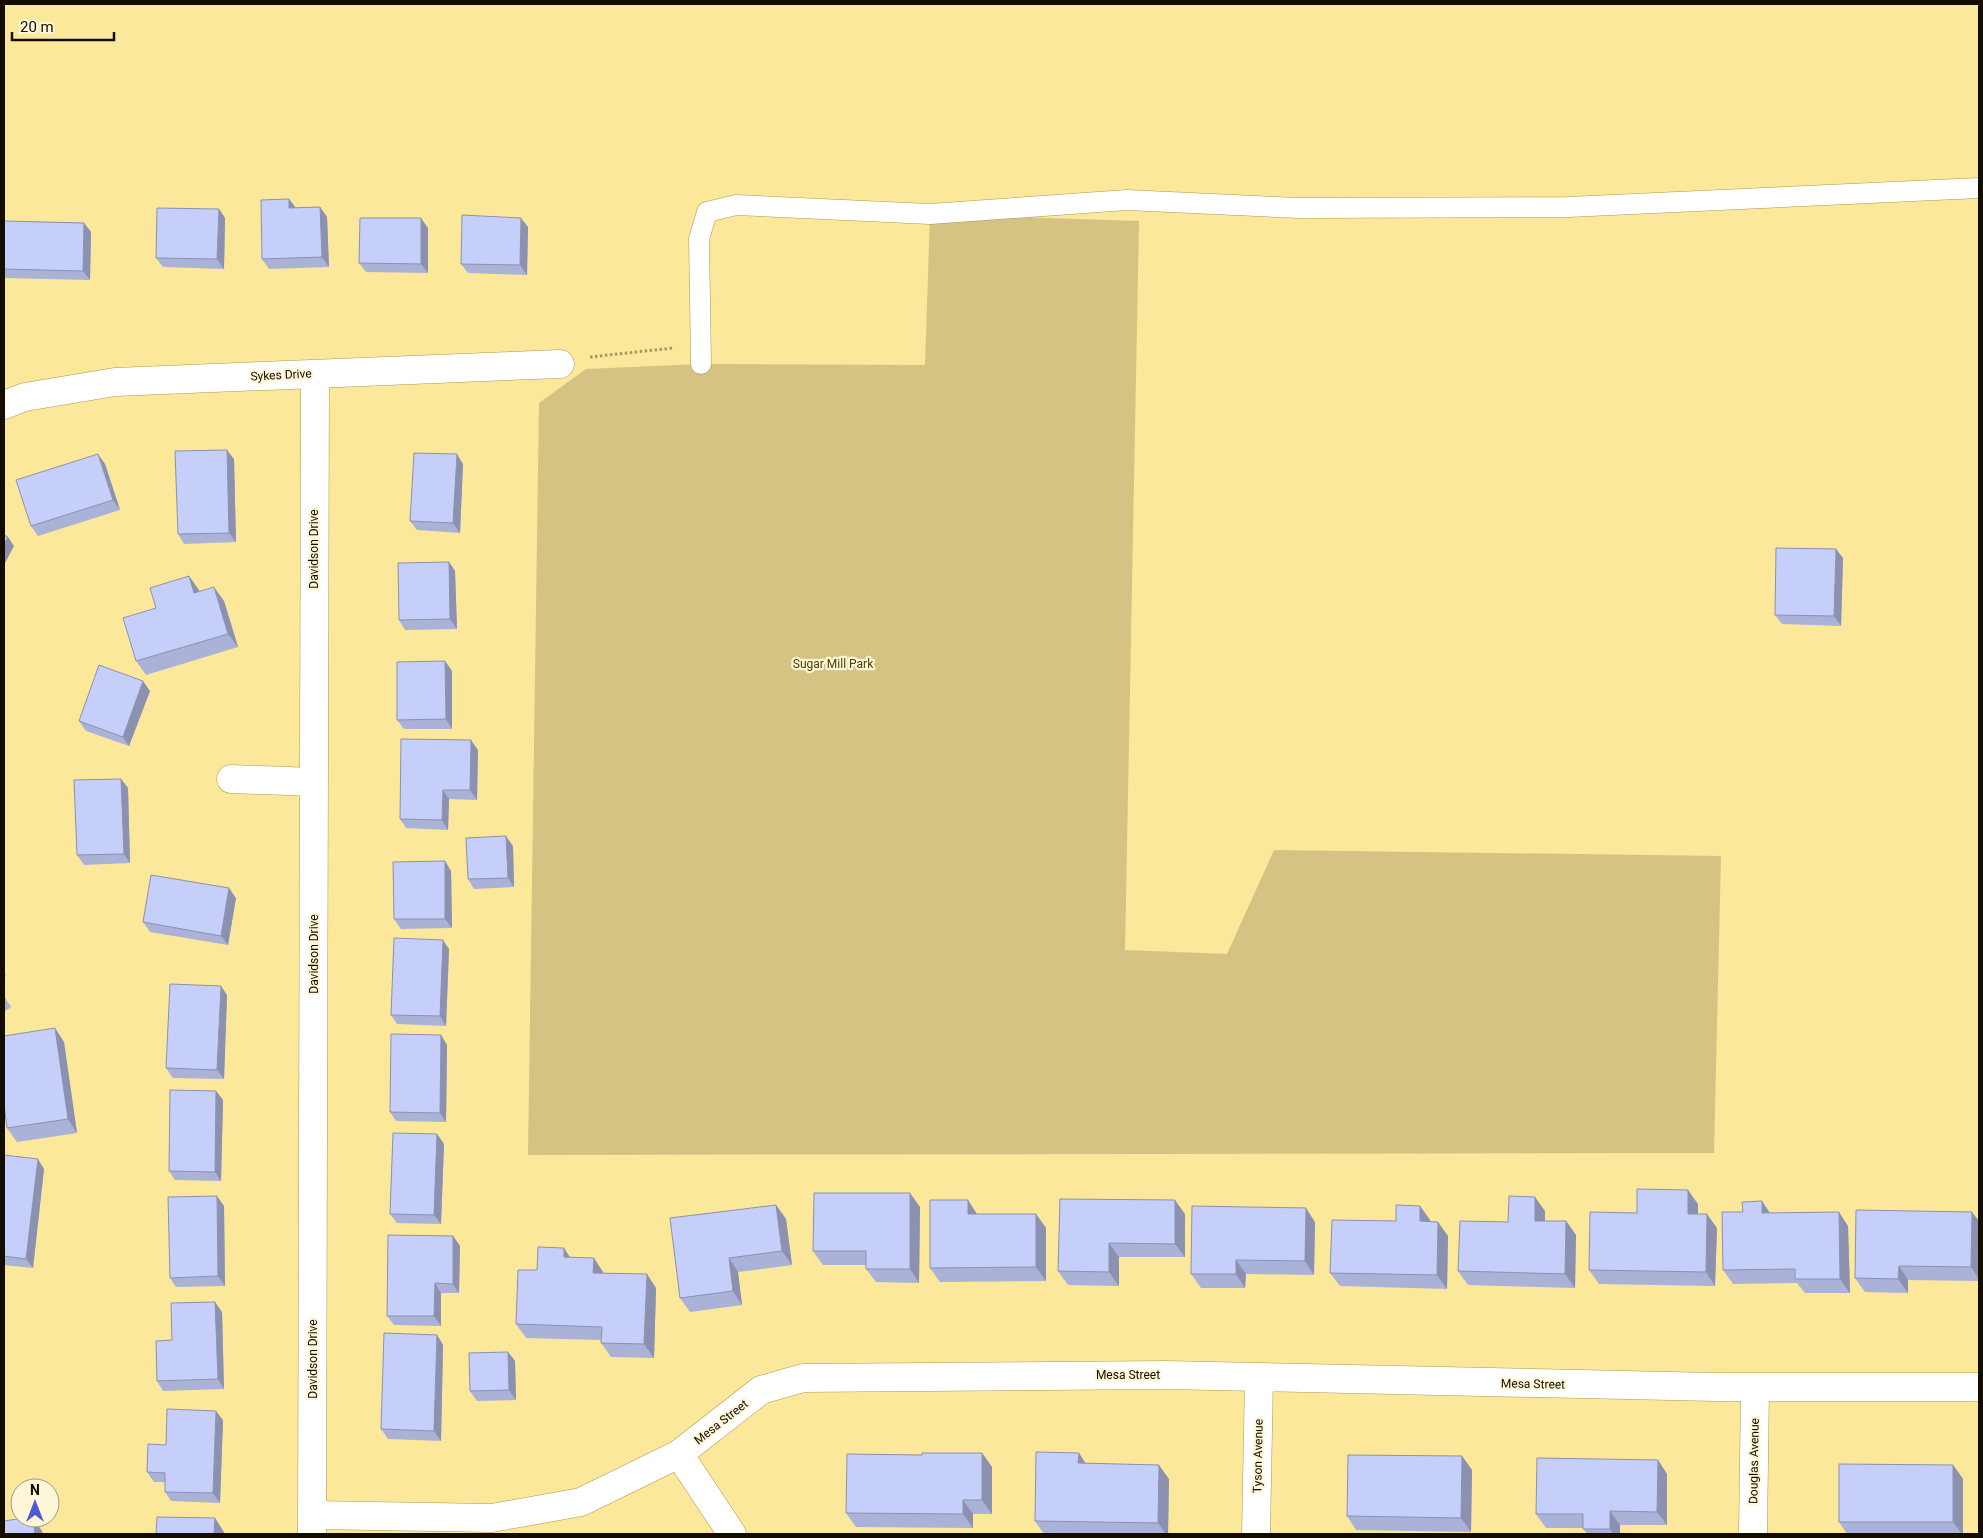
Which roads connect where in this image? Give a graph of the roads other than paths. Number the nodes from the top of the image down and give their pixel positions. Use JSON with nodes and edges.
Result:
{"nodes":[{"id":1,"x":1979,"y":188,"type":"edge"},
{"id":2,"x":701,"y":354,"type":"road end"},
{"id":3,"x":560,"y":364,"type":"road end"},
{"id":4,"x":315,"y":374,"type":"junction"},
{"id":5,"x":4,"y":405,"type":"edge"},
{"id":6,"x":230,"y":779,"type":"dead end"},
{"id":7,"x":314,"y":782,"type":"junction"},
{"id":8,"x":1259,"y":1378,"type":"junction"},
{"id":9,"x":1979,"y":1387,"type":"edge"},
{"id":10,"x":1755,"y":1388,"type":"junction"},
{"id":11,"x":679,"y":1454,"type":"junction"},
{"id":12,"x":313,"y":1525,"type":"edge"},
{"id":13,"x":732,"y":1534,"type":"edge"},
{"id":14,"x":1256,"y":1534,"type":"edge"},
{"id":15,"x":1753,"y":1534,"type":"edge"}],
"edges":[{"from":1,"to":2,"type":"lane"},
{"from":3,"to":4,"type":"street","name":"Sykes Drive"},
{"from":4,"to":5,"type":"street","name":"Sykes Drive"},
{"from":4,"to":7,"type":"street","name":"Davidson Drive"},
{"from":6,"to":7,"type":"street"},
{"from":7,"to":12,"type":"street","name":"Davidson Drive"},
{"from":8,"to":10,"type":"street","name":"Mesa Street"},
{"from":8,"to":11,"type":"street","name":"Mesa Street"},
{"from":8,"to":14,"type":"street","name":"Tyson Avenue"},
{"from":9,"to":10,"type":"street","name":"Mesa Street"},
{"from":10,"to":15,"type":"street","name":"Douglas Avenue"},
{"from":11,"to":12,"type":"street","name":"Mesa Street"},
{"from":11,"to":13,"type":"street"}]}
